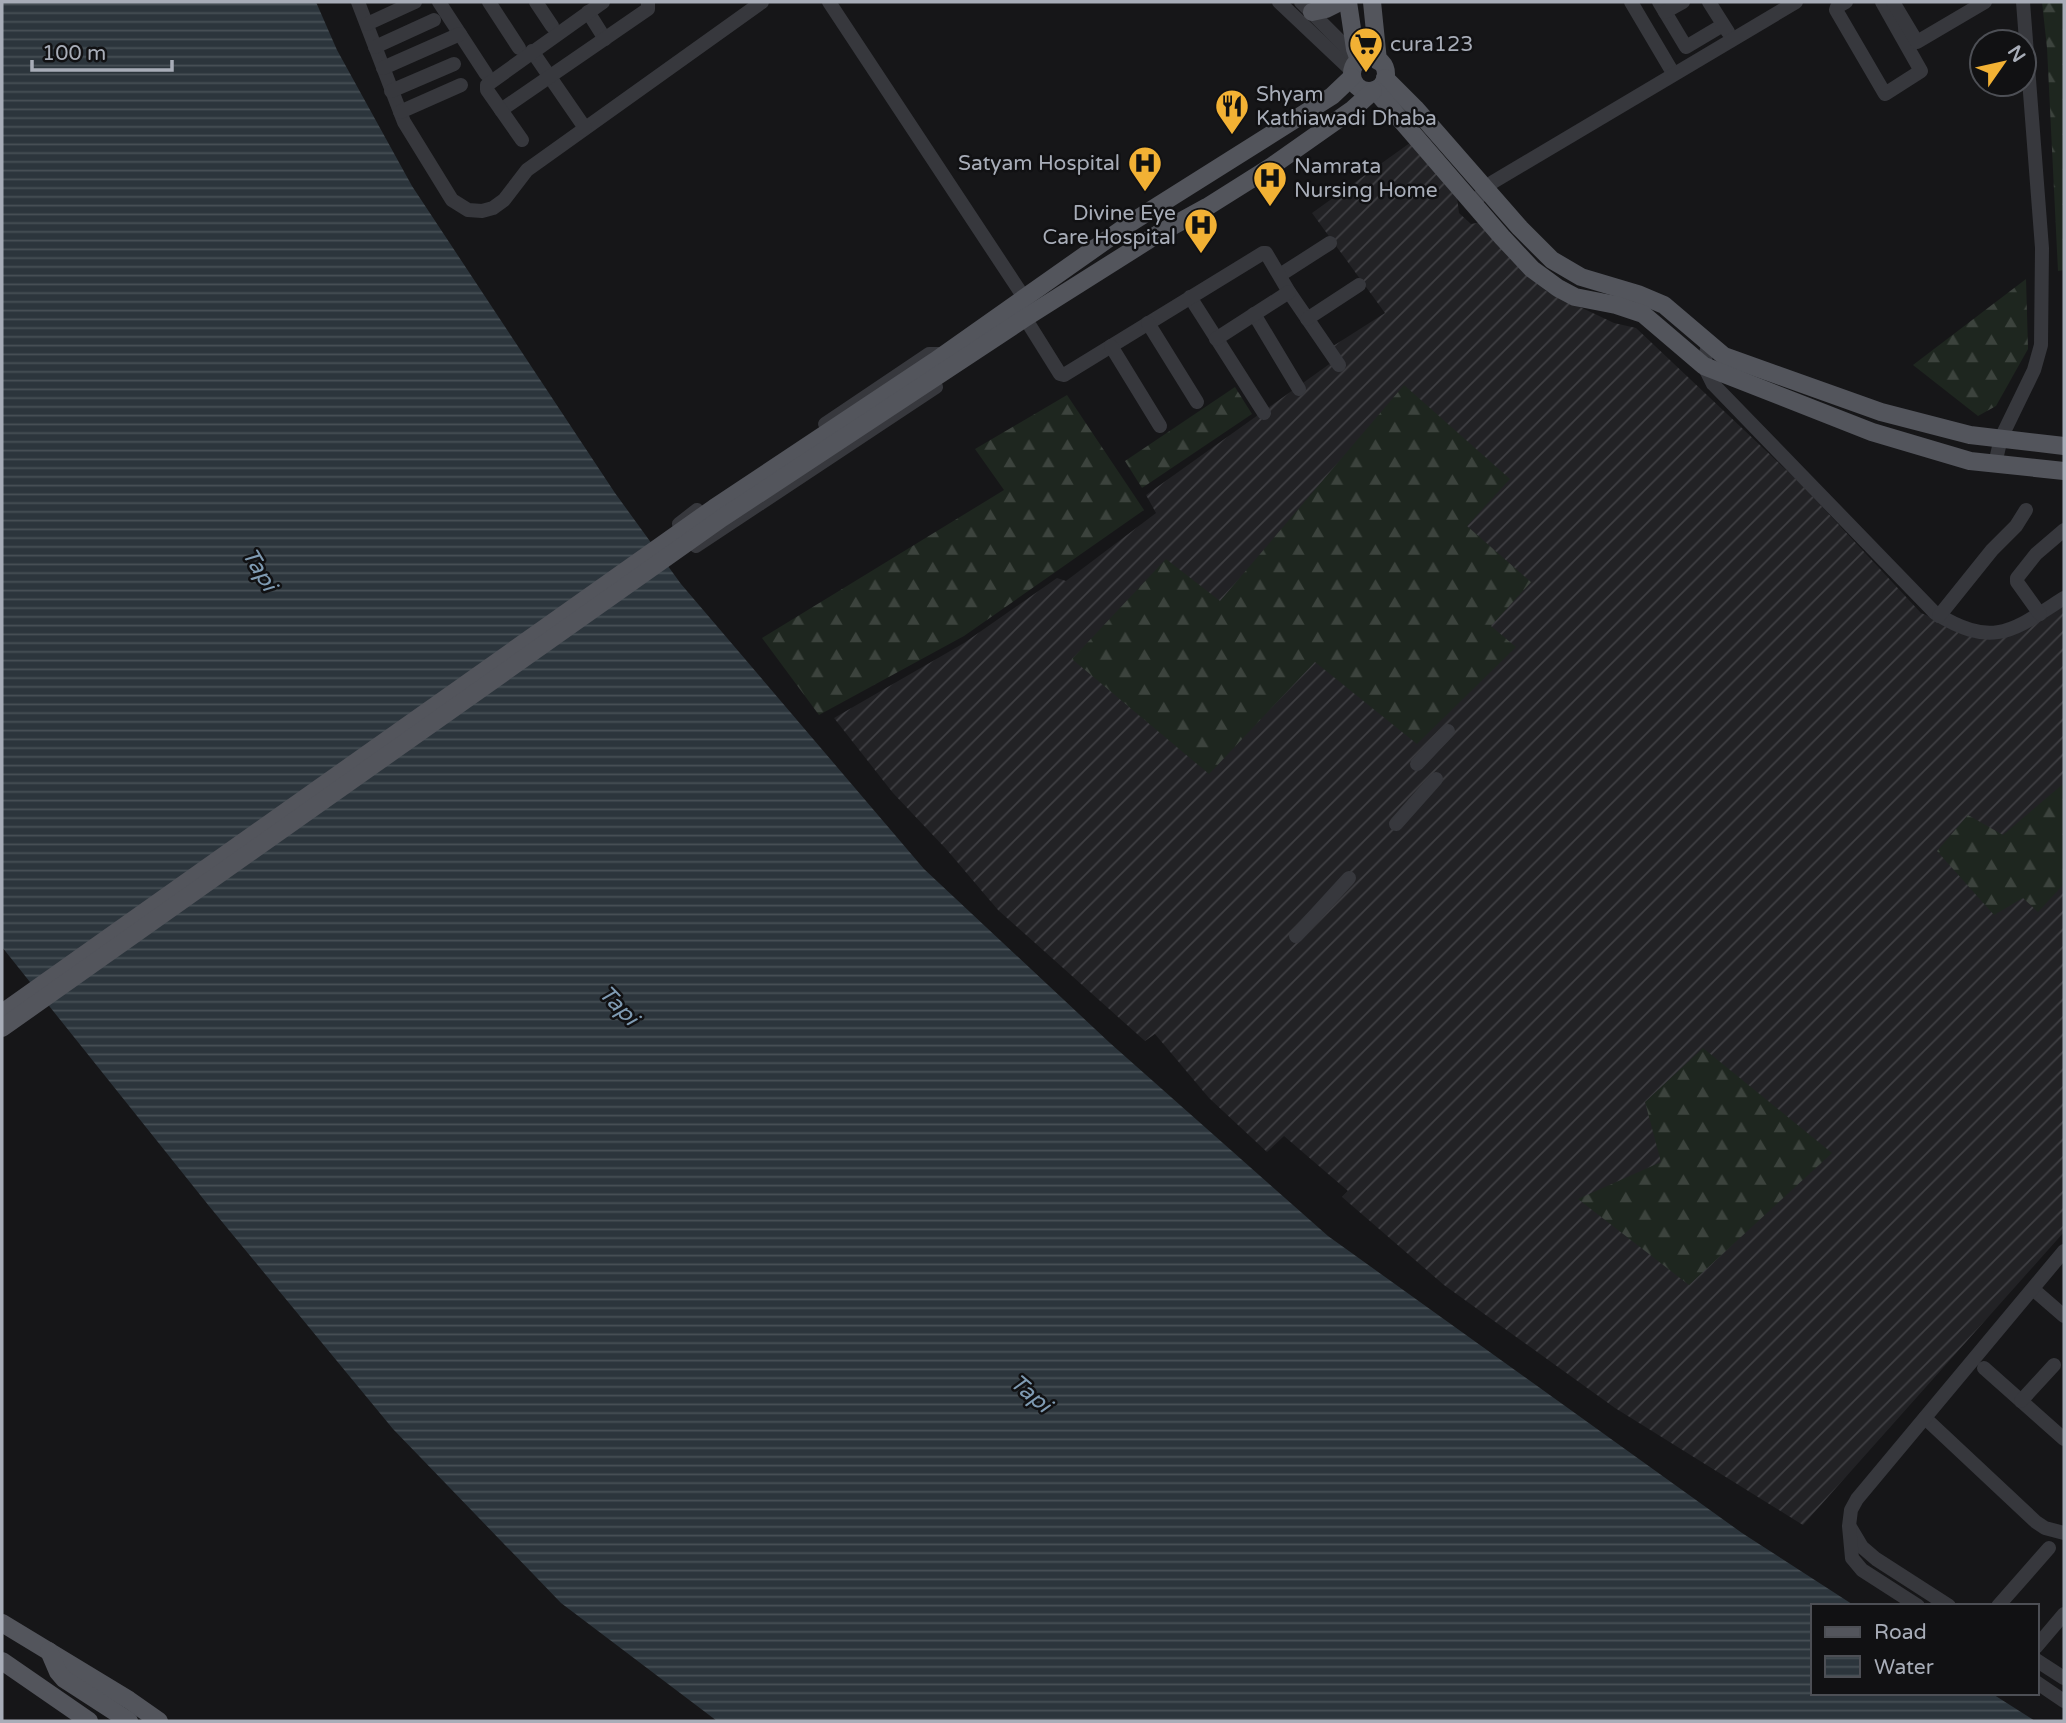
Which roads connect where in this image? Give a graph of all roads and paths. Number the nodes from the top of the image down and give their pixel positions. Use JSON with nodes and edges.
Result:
{"nodes":[{"id":1,"x":359,"y":2,"type":"edge"},
{"id":2,"x":415,"y":2,"type":"edge"},
{"id":3,"x":439,"y":2,"type":"edge"},
{"id":4,"x":489,"y":2,"type":"edge"},
{"id":5,"x":536,"y":2,"type":"edge"},
{"id":6,"x":603,"y":2,"type":"edge"},
{"id":7,"x":648,"y":2,"type":"edge"},
{"id":8,"x":762,"y":2,"type":"edge"},
{"id":9,"x":829,"y":2,"type":"edge"},
{"id":10,"x":1279,"y":2,"type":"edge"},
{"id":11,"x":1340,"y":2,"type":"edge"},
{"id":12,"x":1348,"y":2,"type":"edge"},
{"id":13,"x":1372,"y":2,"type":"edge"},
{"id":14,"x":1631,"y":2,"type":"edge"},
{"id":15,"x":1683,"y":2,"type":"edge"},
{"id":16,"x":1709,"y":2,"type":"edge"},
{"id":17,"x":1796,"y":2,"type":"edge"},
{"id":18,"x":1846,"y":2,"type":"edge"},
{"id":19,"x":1882,"y":2,"type":"edge"},
{"id":20,"x":1893,"y":2,"type":"edge"},
{"id":21,"x":1985,"y":2,"type":"edge"},
{"id":22,"x":2023,"y":2,"type":"edge"},
{"id":23,"x":1306,"y":7,"type":"edge"},
{"id":24,"x":1662,"y":7,"type":"edge"},
{"id":25,"x":588,"y":12,"type":"junction"},
{"id":26,"x":434,"y":20,"type":"dead end"},
{"id":27,"x":367,"y":24,"type":"junction"},
{"id":28,"x":1723,"y":24,"type":"junction"},
{"id":29,"x":552,"y":26,"type":"dead end"},
{"id":30,"x":460,"y":34,"type":"junction"},
{"id":31,"x":606,"y":39,"type":"junction"},
{"id":32,"x":1732,"y":39,"type":"junction"},
{"id":33,"x":375,"y":47,"type":"junction"},
{"id":34,"x":526,"y":50,"type":"junction"},
{"id":35,"x":1378,"y":61,"type":"junction"},
{"id":36,"x":454,"y":64,"type":"dead end"},
{"id":37,"x":1355,"y":67,"type":"junction"},
{"id":38,"x":383,"y":68,"type":"junction"},
{"id":39,"x":1673,"y":73,"type":"junction"},
{"id":40,"x":486,"y":74,"type":"dead end"},
{"id":41,"x":547,"y":76,"type":"junction"},
{"id":42,"x":461,"y":85,"type":"dead end"},
{"id":43,"x":1377,"y":86,"type":"junction"},
{"id":44,"x":391,"y":91,"type":"junction"},
{"id":45,"x":501,"y":110,"type":"junction"},
{"id":46,"x":400,"y":113,"type":"junction"},
{"id":47,"x":582,"y":131,"type":"junction"},
{"id":48,"x":522,"y":140,"type":"dead end"},
{"id":49,"x":1487,"y":187,"type":"junction"},
{"id":50,"x":1473,"y":204,"type":"junction"},
{"id":51,"x":1330,"y":243,"type":"dead end"},
{"id":52,"x":1280,"y":275,"type":"junction"},
{"id":53,"x":1359,"y":285,"type":"dead end"},
{"id":54,"x":1289,"y":292,"type":"junction"},
{"id":55,"x":1190,"y":297,"type":"junction"},
{"id":56,"x":1028,"y":310,"type":"junction"},
{"id":57,"x":1254,"y":314,"type":"junction"},
{"id":58,"x":1307,"y":318,"type":"junction"},
{"id":59,"x":1148,"y":323,"type":"junction"},
{"id":60,"x":1216,"y":339,"type":"junction"},
{"id":61,"x":1708,"y":343,"type":"junction"},
{"id":62,"x":1111,"y":346,"type":"junction"},
{"id":63,"x":949,"y":360,"type":"junction"},
{"id":64,"x":1339,"y":365,"type":"dead end"},
{"id":65,"x":1704,"y":366,"type":"junction"},
{"id":66,"x":1299,"y":388,"type":"dead end"},
{"id":67,"x":1197,"y":402,"type":"dead end"},
{"id":68,"x":1264,"y":414,"type":"dead end"},
{"id":69,"x":1160,"y":426,"type":"dead end"},
{"id":70,"x":2001,"y":438,"type":"junction"},
{"id":71,"x":2064,"y":446,"type":"edge"},
{"id":72,"x":1995,"y":464,"type":"junction"},
{"id":73,"x":2064,"y":471,"type":"edge"},
{"id":74,"x":2025,"y":510,"type":"dead end"},
{"id":75,"x":718,"y":513,"type":"junction"},
{"id":76,"x":2064,"y":530,"type":"edge"},
{"id":77,"x":2064,"y":598,"type":"edge"},
{"id":78,"x":2040,"y":614,"type":"junction"},
{"id":79,"x":1939,"y":615,"type":"junction"},
{"id":80,"x":1448,"y":731,"type":"dead end"},
{"id":81,"x":1418,"y":764,"type":"dead end"},
{"id":82,"x":1436,"y":779,"type":"dead end"},
{"id":83,"x":1396,"y":824,"type":"dead end"},
{"id":84,"x":1349,"y":878,"type":"dead end"},
{"id":85,"x":1296,"y":936,"type":"dead end"},
{"id":86,"x":2,"y":1013,"type":"edge"},
{"id":87,"x":2,"y":1028,"type":"edge"},
{"id":88,"x":2064,"y":1251,"type":"edge"},
{"id":89,"x":2034,"y":1290,"type":"junction"},
{"id":90,"x":2064,"y":1316,"type":"edge"},
{"id":91,"x":2054,"y":1365,"type":"dead end"},
{"id":92,"x":1984,"y":1368,"type":"dead end"},
{"id":93,"x":2021,"y":1401,"type":"junction"},
{"id":94,"x":1926,"y":1418,"type":"junction"},
{"id":95,"x":2064,"y":1439,"type":"edge"},
{"id":96,"x":1849,"y":1525,"type":"junction"},
{"id":97,"x":2064,"y":1533,"type":"edge"},
{"id":98,"x":2049,"y":1548,"type":"dead end"},
{"id":99,"x":1915,"y":1604,"type":"edge"},
{"id":100,"x":1946,"y":1604,"type":"edge"},
{"id":101,"x":2000,"y":1604,"type":"edge"},
{"id":102,"x":2064,"y":1614,"type":"edge"},
{"id":103,"x":2,"y":1623,"type":"edge"},
{"id":104,"x":2038,"y":1645,"type":"edge"},
{"id":105,"x":49,"y":1651,"type":"junction"},
{"id":106,"x":2,"y":1661,"type":"edge"},
{"id":107,"x":2038,"y":1661,"type":"edge"},
{"id":108,"x":2064,"y":1678,"type":"edge"},
{"id":109,"x":2038,"y":1683,"type":"edge"},
{"id":110,"x":38,"y":1686,"type":"junction"},
{"id":111,"x":2064,"y":1701,"type":"edge"},
{"id":112,"x":89,"y":1721,"type":"edge"},
{"id":113,"x":116,"y":1721,"type":"edge"},
{"id":114,"x":129,"y":1721,"type":"edge"},
{"id":115,"x":159,"y":1721,"type":"edge"}],
"edges":[{"from":1,"to":27,"type":"street"},
{"from":2,"to":27,"type":"street"},
{"from":3,"to":30,"type":"street"},
{"from":4,"to":34,"type":"street"},
{"from":5,"to":29,"type":"street"},
{"from":6,"to":25,"type":"street"},
{"from":7,"to":31,"type":"street"},
{"from":8,"to":47,"type":"street"},
{"from":9,"to":56,"type":"street"},
{"from":10,"to":37,"type":"street"},
{"from":11,"to":23,"type":"main road"},
{"from":12,"to":37,"type":"main road"},
{"from":13,"to":35,"type":"main road"},
{"from":14,"to":39,"type":"street"},
{"from":15,"to":24,"type":"street"},
{"from":16,"to":28,"type":"street"},
{"from":17,"to":32,"type":"street"},
{"from":18,"to":19,"type":"street"},
{"from":20,"to":21,"type":"street"},
{"from":22,"to":70,"type":"street"},
{"from":23,"to":37,"type":"street"},
{"from":24,"to":28,"type":"street"},
{"from":25,"to":31,"type":"street"},
{"from":25,"to":34,"type":"street"},
{"from":26,"to":33,"type":"street"},
{"from":27,"to":33,"type":"street"},
{"from":28,"to":32,"type":"street"},
{"from":30,"to":38,"type":"street"},
{"from":30,"to":40,"type":"street"},
{"from":31,"to":41,"type":"street"},
{"from":32,"to":39,"type":"street"},
{"from":33,"to":38,"type":"street"},
{"from":34,"to":41,"type":"street"},
{"from":34,"to":45,"type":"street"},
{"from":35,"to":37,"type":"main road"},
{"from":35,"to":43,"type":"main road"},
{"from":36,"to":44,"type":"street"},
{"from":37,"to":43,"type":"main road"},
{"from":37,"to":56,"type":"main road"},
{"from":38,"to":44,"type":"street"},
{"from":39,"to":49,"type":"street"},
{"from":41,"to":45,"type":"street"},
{"from":41,"to":47,"type":"street"},
{"from":42,"to":46,"type":"street"},
{"from":43,"to":49,"type":"main road"},
{"from":43,"to":50,"type":"main road"},
{"from":43,"to":56,"type":"main road"},
{"from":44,"to":46,"type":"street"},
{"from":45,"to":48,"type":"street"},
{"from":46,"to":47,"type":"street"},
{"from":49,"to":50,"type":"street"},
{"from":49,"to":61,"type":"main road"},
{"from":50,"to":65,"type":"main road"},
{"from":51,"to":52,"type":"street"},
{"from":52,"to":54,"type":"street"},
{"from":52,"to":55,"type":"street"},
{"from":53,"to":58,"type":"street"},
{"from":54,"to":57,"type":"street"},
{"from":54,"to":58,"type":"street"},
{"from":55,"to":59,"type":"street"},
{"from":55,"to":60,"type":"street"},
{"from":56,"to":62,"type":"street"},
{"from":56,"to":63,"type":"main road"},
{"from":57,"to":60,"type":"street"},
{"from":57,"to":66,"type":"street"},
{"from":58,"to":64,"type":"street"},
{"from":59,"to":62,"type":"street"},
{"from":59,"to":67,"type":"street"},
{"from":60,"to":68,"type":"street"},
{"from":61,"to":65,"type":"street"},
{"from":61,"to":70,"type":"main road"},
{"from":62,"to":69,"type":"street"},
{"from":63,"to":63,"type":"street"},
{"from":63,"to":75,"type":"main road"},
{"from":65,"to":72,"type":"main road"},
{"from":65,"to":79,"type":"street"},
{"from":70,"to":71,"type":"main road"},
{"from":70,"to":72,"type":"street"},
{"from":72,"to":73,"type":"main road"},
{"from":74,"to":79,"type":"street"},
{"from":75,"to":86,"type":"main road"},
{"from":75,"to":87,"type":"main road"},
{"from":76,"to":78,"type":"street"},
{"from":77,"to":78,"type":"street"},
{"from":78,"to":79,"type":"street"},
{"from":80,"to":81,"type":"street"},
{"from":82,"to":83,"type":"street"},
{"from":84,"to":85,"type":"street"},
{"from":88,"to":89,"type":"street"},
{"from":89,"to":90,"type":"street"},
{"from":89,"to":94,"type":"street"},
{"from":91,"to":93,"type":"street"},
{"from":92,"to":93,"type":"street"},
{"from":93,"to":95,"type":"street"},
{"from":94,"to":96,"type":"street"},
{"from":94,"to":97,"type":"street"},
{"from":96,"to":99,"type":"street"},
{"from":96,"to":100,"type":"street"},
{"from":98,"to":101,"type":"street"},
{"from":102,"to":104,"type":"street"},
{"from":103,"to":105,"type":"main road"},
{"from":105,"to":114,"type":"main road"},
{"from":105,"to":115,"type":"main road"},
{"from":106,"to":110,"type":"main road"},
{"from":107,"to":108,"type":"street"},
{"from":109,"to":111,"type":"street"},
{"from":110,"to":112,"type":"main road"},
{"from":110,"to":113,"type":"main road"}]}
